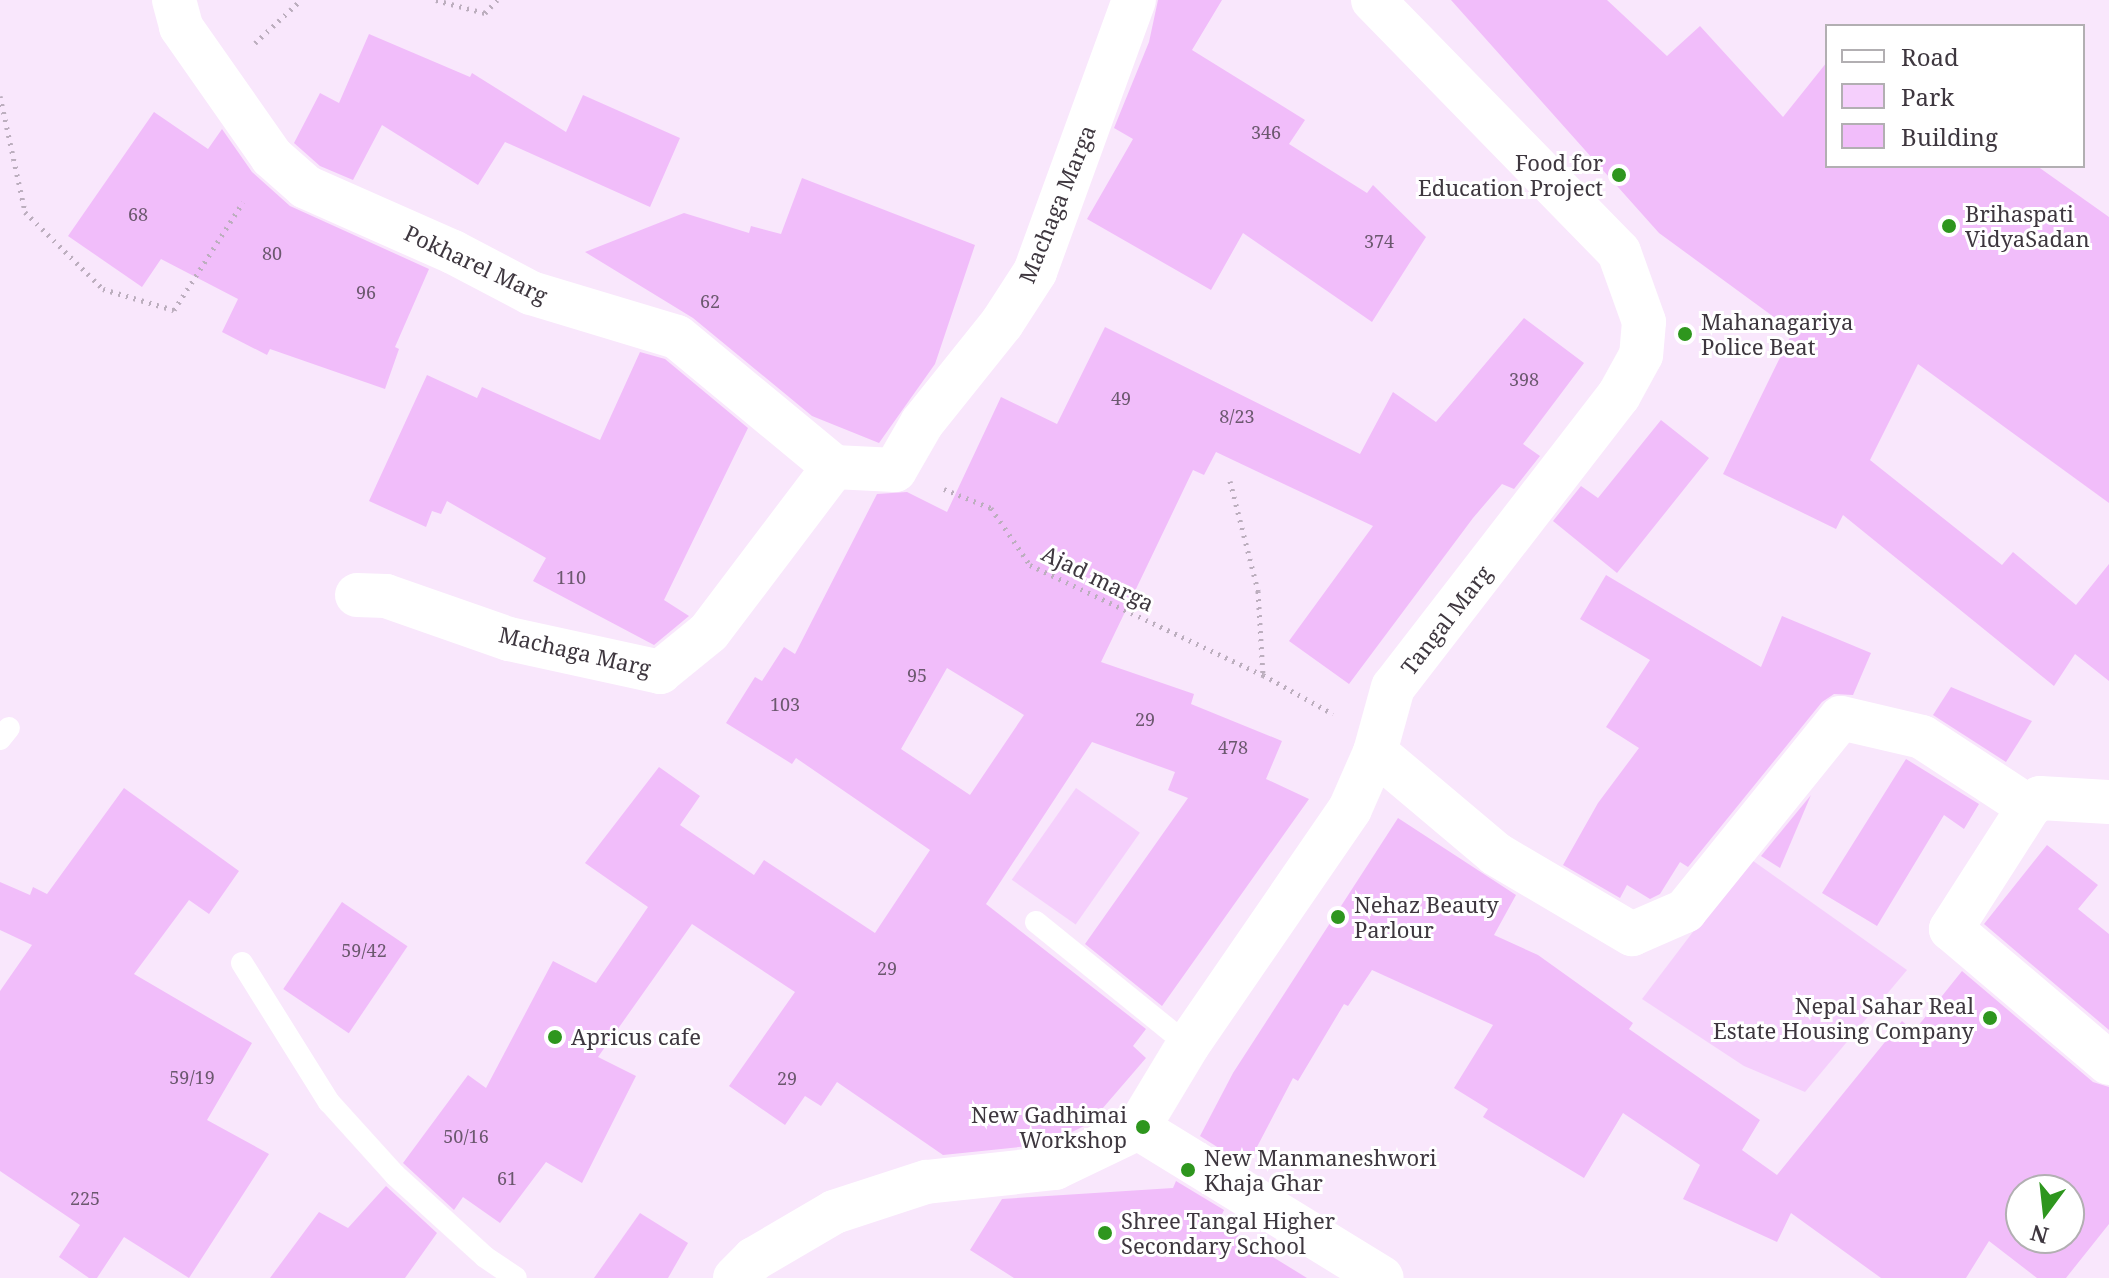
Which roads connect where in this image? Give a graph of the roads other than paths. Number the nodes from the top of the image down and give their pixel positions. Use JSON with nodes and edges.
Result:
{"nodes":[{"id":1,"x":174,"y":0,"type":"edge"},
{"id":2,"x":1134,"y":0,"type":"edge"},
{"id":3,"x":1373,"y":0,"type":"edge"},
{"id":4,"x":834,"y":467,"type":"junction"},
{"id":5,"x":357,"y":595,"type":"dead end"},
{"id":6,"x":1375,"y":752,"type":"junction"},
{"id":7,"x":2109,"y":802,"type":"edge"},
{"id":8,"x":2029,"y":807,"type":"junction"},
{"id":9,"x":1036,"y":922,"type":"dead end"},
{"id":10,"x":242,"y":963,"type":"dead end"},
{"id":11,"x":1188,"y":1045,"type":"junction"},
{"id":12,"x":2109,"y":1063,"type":"edge"},
{"id":13,"x":1138,"y":1128,"type":"junction"},
{"id":14,"x":516,"y":1278,"type":"edge"},
{"id":15,"x":735,"y":1278,"type":"edge"},
{"id":16,"x":1382,"y":1278,"type":"edge"}],
"edges":[{"from":1,"to":4,"type":"street","name":"Pokharel Marg"},
{"from":2,"to":4,"type":"street","name":"Machaga Marga"},
{"from":3,"to":6,"type":"street","name":"Tangal Marg"},
{"from":4,"to":5,"type":"street","name":"Machaga Marg"},
{"from":6,"to":8,"type":"street"},
{"from":6,"to":11,"type":"street","name":"Tangal Marg"},
{"from":7,"to":8,"type":"street"},
{"from":8,"to":12,"type":"street"},
{"from":9,"to":11,"type":"lane"},
{"from":10,"to":14,"type":"lane"},
{"from":11,"to":13,"type":"street","name":"Tangal Marg"},
{"from":13,"to":15,"type":"street"},
{"from":13,"to":16,"type":"street"}]}
